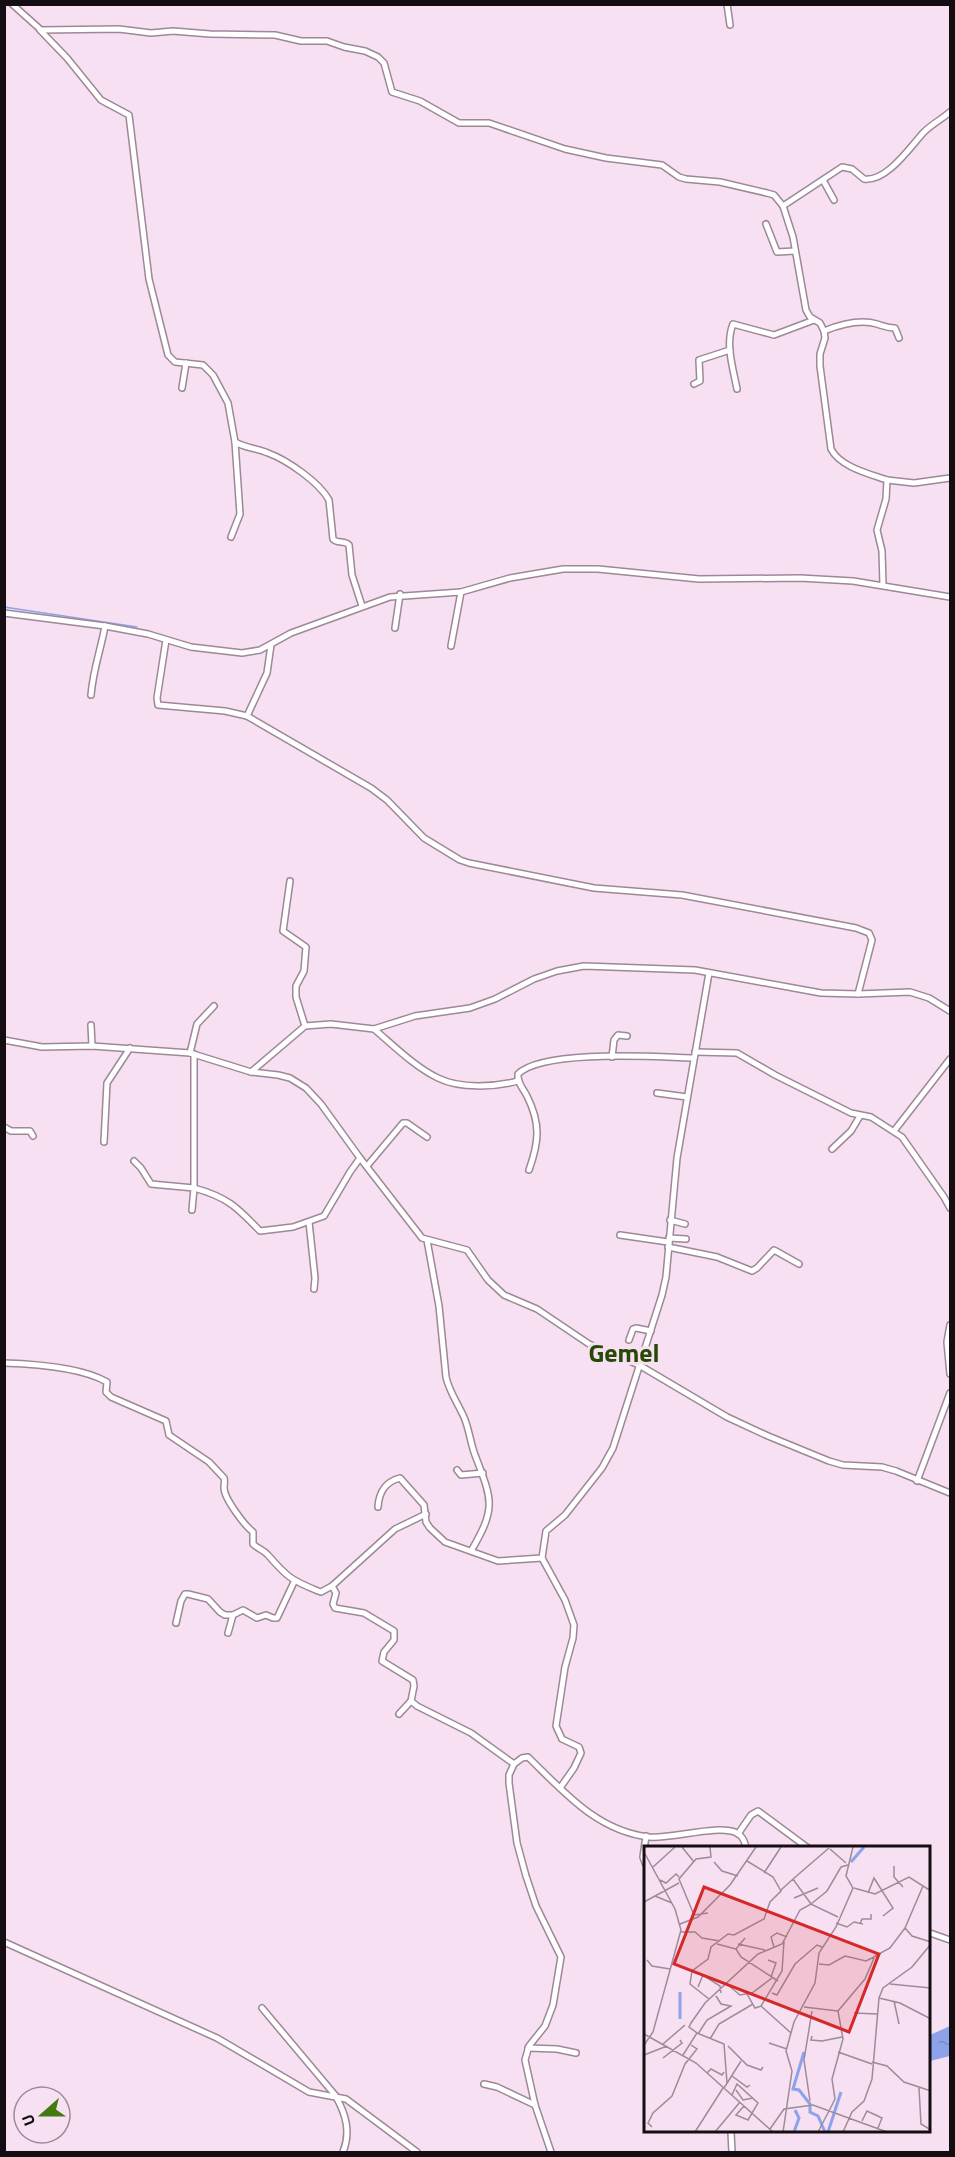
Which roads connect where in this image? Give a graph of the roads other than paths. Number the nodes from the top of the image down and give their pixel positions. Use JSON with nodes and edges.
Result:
{"nodes":[{"id":1,"x":12,"y":4,"type":"edge"},
{"id":2,"x":727,"y":4,"type":"edge"},
{"id":3,"x":730,"y":25,"type":"dead end"},
{"id":4,"x":39,"y":29,"type":"junction"},
{"id":5,"x":951,"y":112,"type":"edge"},
{"id":6,"x":823,"y":180,"type":"junction"},
{"id":7,"x":834,"y":200,"type":"dead end"},
{"id":8,"x":783,"y":206,"type":"junction"},
{"id":9,"x":766,"y":225,"type":"dead end"},
{"id":10,"x":795,"y":251,"type":"junction"},
{"id":11,"x":814,"y":320,"type":"junction"},
{"id":12,"x":824,"y":331,"type":"junction"},
{"id":13,"x":899,"y":338,"type":"dead end"},
{"id":14,"x":730,"y":350,"type":"junction"},
{"id":15,"x":186,"y":363,"type":"junction"},
{"id":16,"x":693,"y":384,"type":"dead end"},
{"id":17,"x":182,"y":388,"type":"dead end"},
{"id":18,"x":737,"y":389,"type":"dead end"},
{"id":19,"x":235,"y":442,"type":"junction"},
{"id":20,"x":951,"y":478,"type":"edge"},
{"id":21,"x":887,"y":480,"type":"junction"},
{"id":22,"x":231,"y":537,"type":"dead end"},
{"id":23,"x":883,"y":585,"type":"junction"},
{"id":24,"x":461,"y":592,"type":"junction"},
{"id":25,"x":400,"y":594,"type":"junction"},
{"id":26,"x":951,"y":597,"type":"edge"},
{"id":27,"x":362,"y":606,"type":"junction"},
{"id":28,"x":4,"y":613,"type":"edge"},
{"id":29,"x":105,"y":626,"type":"junction"},
{"id":30,"x":395,"y":628,"type":"dead end"},
{"id":31,"x":166,"y":640,"type":"junction"},
{"id":32,"x":271,"y":645,"type":"junction"},
{"id":33,"x":451,"y":646,"type":"dead end"},
{"id":34,"x":91,"y":694,"type":"dead end"},
{"id":35,"x":247,"y":716,"type":"junction"},
{"id":36,"x":290,"y":881,"type":"dead end"},
{"id":37,"x":708,"y":973,"type":"junction"},
{"id":38,"x":858,"y":994,"type":"junction"},
{"id":39,"x":214,"y":1006,"type":"dead end"},
{"id":40,"x":951,"y":1011,"type":"edge"},
{"id":41,"x":92,"y":1025,"type":"dead end"},
{"id":42,"x":305,"y":1026,"type":"junction"},
{"id":43,"x":374,"y":1029,"type":"junction"},
{"id":44,"x":627,"y":1036,"type":"dead end"},
{"id":45,"x":4,"y":1040,"type":"edge"},
{"id":46,"x":92,"y":1046,"type":"junction"},
{"id":47,"x":130,"y":1048,"type":"junction"},
{"id":48,"x":192,"y":1054,"type":"junction"},
{"id":49,"x":694,"y":1055,"type":"junction"},
{"id":50,"x":612,"y":1057,"type":"junction"},
{"id":51,"x":951,"y":1059,"type":"edge"},
{"id":52,"x":251,"y":1072,"type":"junction"},
{"id":53,"x":518,"y":1081,"type":"junction"},
{"id":54,"x":657,"y":1093,"type":"dead end"},
{"id":55,"x":687,"y":1097,"type":"junction"},
{"id":56,"x":860,"y":1116,"type":"junction"},
{"id":57,"x":4,"y":1126,"type":"edge"},
{"id":58,"x":894,"y":1131,"type":"junction"},
{"id":59,"x":33,"y":1136,"type":"dead end"},
{"id":60,"x":427,"y":1137,"type":"dead end"},
{"id":61,"x":104,"y":1142,"type":"dead end"},
{"id":62,"x":832,"y":1149,"type":"dead end"},
{"id":63,"x":360,"y":1158,"type":"junction"},
{"id":64,"x":134,"y":1161,"type":"dead end"},
{"id":65,"x":367,"y":1166,"type":"junction"},
{"id":66,"x":529,"y":1170,"type":"dead end"},
{"id":67,"x":194,"y":1188,"type":"junction"},
{"id":68,"x":951,"y":1208,"type":"edge"},
{"id":69,"x":192,"y":1210,"type":"dead end"},
{"id":70,"x":670,"y":1220,"type":"junction"},
{"id":71,"x":309,"y":1222,"type":"junction"},
{"id":72,"x":684,"y":1224,"type":"dead end"},
{"id":73,"x":620,"y":1235,"type":"dead end"},
{"id":74,"x":686,"y":1239,"type":"dead end"},
{"id":75,"x":427,"y":1240,"type":"junction"},
{"id":76,"x":668,"y":1242,"type":"junction"},
{"id":77,"x":799,"y":1263,"type":"dead end"},
{"id":78,"x":314,"y":1289,"type":"dead end"},
{"id":79,"x":951,"y":1325,"type":"edge"},
{"id":80,"x":651,"y":1332,"type":"junction"},
{"id":81,"x":629,"y":1340,"type":"dead end"},
{"id":82,"x":4,"y":1363,"type":"edge"},
{"id":83,"x":639,"y":1365,"type":"junction"},
{"id":84,"x":951,"y":1374,"type":"edge"},
{"id":85,"x":951,"y":1393,"type":"edge"},
{"id":86,"x":457,"y":1470,"type":"dead end"},
{"id":87,"x":483,"y":1473,"type":"junction"},
{"id":88,"x":917,"y":1481,"type":"junction"},
{"id":89,"x":951,"y":1493,"type":"edge"},
{"id":90,"x":378,"y":1507,"type":"dead end"},
{"id":91,"x":426,"y":1514,"type":"junction"},
{"id":92,"x":471,"y":1551,"type":"junction"},
{"id":93,"x":542,"y":1558,"type":"junction"},
{"id":94,"x":294,"y":1582,"type":"junction"},
{"id":95,"x":332,"y":1586,"type":"junction"},
{"id":96,"x":233,"y":1616,"type":"junction"},
{"id":97,"x":176,"y":1623,"type":"dead end"},
{"id":98,"x":228,"y":1633,"type":"dead end"},
{"id":99,"x":411,"y":1701,"type":"junction"},
{"id":100,"x":399,"y":1714,"type":"dead end"},
{"id":101,"x":514,"y":1764,"type":"junction"},
{"id":102,"x":560,"y":1788,"type":"junction"},
{"id":103,"x":738,"y":1833,"type":"junction"},
{"id":104,"x":646,"y":1836,"type":"junction"},
{"id":105,"x":645,"y":1846,"type":"edge"},
{"id":106,"x":745,"y":1846,"type":"edge"},
{"id":107,"x":805,"y":1846,"type":"edge"},
{"id":108,"x":931,"y":1932,"type":"edge"},
{"id":109,"x":951,"y":1940,"type":"edge"},
{"id":110,"x":4,"y":1942,"type":"edge"},
{"id":111,"x":262,"y":2008,"type":"dead end"},
{"id":112,"x":528,"y":2048,"type":"junction"},
{"id":113,"x":576,"y":2053,"type":"dead end"},
{"id":114,"x":484,"y":2084,"type":"dead end"},
{"id":115,"x":331,"y":2095,"type":"junction"},
{"id":116,"x":535,"y":2104,"type":"junction"},
{"id":117,"x":731,"y":2133,"type":"edge"},
{"id":118,"x":343,"y":2152,"type":"edge"},
{"id":119,"x":417,"y":2152,"type":"edge"},
{"id":120,"x":551,"y":2152,"type":"edge"},
{"id":121,"x":732,"y":2152,"type":"edge"}],
"edges":[{"from":1,"to":4,"type":"street"},
{"from":2,"to":3,"type":"street"},
{"from":4,"to":8,"type":"street"},
{"from":4,"to":15,"type":"street"},
{"from":5,"to":6,"type":"street"},
{"from":6,"to":7,"type":"street"},
{"from":6,"to":8,"type":"street"},
{"from":8,"to":10,"type":"street"},
{"from":9,"to":10,"type":"street"},
{"from":10,"to":11,"type":"street"},
{"from":11,"to":12,"type":"street"},
{"from":11,"to":14,"type":"street"},
{"from":12,"to":13,"type":"street"},
{"from":12,"to":21,"type":"street"},
{"from":14,"to":16,"type":"street"},
{"from":14,"to":18,"type":"street"},
{"from":15,"to":17,"type":"street"},
{"from":15,"to":19,"type":"street"},
{"from":19,"to":22,"type":"street"},
{"from":19,"to":27,"type":"street"},
{"from":20,"to":21,"type":"street"},
{"from":21,"to":23,"type":"street"},
{"from":23,"to":24,"type":"street"},
{"from":23,"to":26,"type":"street"},
{"from":24,"to":25,"type":"street"},
{"from":24,"to":33,"type":"street"},
{"from":25,"to":27,"type":"street"},
{"from":25,"to":30,"type":"street"},
{"from":27,"to":32,"type":"street"},
{"from":28,"to":29,"type":"street"},
{"from":29,"to":31,"type":"street"},
{"from":29,"to":34,"type":"street"},
{"from":31,"to":32,"type":"street"},
{"from":31,"to":35,"type":"street"},
{"from":32,"to":35,"type":"street"},
{"from":35,"to":38,"type":"street"},
{"from":36,"to":42,"type":"street"},
{"from":37,"to":38,"type":"street"},
{"from":37,"to":43,"type":"street"},
{"from":37,"to":49,"type":"street"},
{"from":38,"to":40,"type":"street"},
{"from":39,"to":48,"type":"street"},
{"from":41,"to":46,"type":"street"},
{"from":42,"to":43,"type":"street"},
{"from":42,"to":52,"type":"street"},
{"from":43,"to":53,"type":"street"},
{"from":44,"to":50,"type":"street"},
{"from":45,"to":46,"type":"street"},
{"from":46,"to":47,"type":"street"},
{"from":47,"to":48,"type":"street"},
{"from":47,"to":61,"type":"street"},
{"from":48,"to":52,"type":"street"},
{"from":48,"to":67,"type":"street"},
{"from":49,"to":50,"type":"street"},
{"from":49,"to":55,"type":"street"},
{"from":49,"to":56,"type":"street"},
{"from":50,"to":53,"type":"street"},
{"from":51,"to":58,"type":"street"},
{"from":52,"to":63,"type":"street"},
{"from":53,"to":66,"type":"street"},
{"from":54,"to":55,"type":"street"},
{"from":55,"to":70,"type":"street"},
{"from":56,"to":58,"type":"street"},
{"from":56,"to":62,"type":"street"},
{"from":57,"to":59,"type":"street"},
{"from":58,"to":68,"type":"street"},
{"from":60,"to":65,"type":"street"},
{"from":63,"to":65,"type":"street"},
{"from":63,"to":71,"type":"street"},
{"from":64,"to":67,"type":"street"},
{"from":65,"to":75,"type":"street"},
{"from":67,"to":69,"type":"street"},
{"from":67,"to":71,"type":"street"},
{"from":70,"to":72,"type":"street"},
{"from":70,"to":76,"type":"street"},
{"from":71,"to":78,"type":"street"},
{"from":73,"to":76,"type":"street"},
{"from":74,"to":76,"type":"street"},
{"from":75,"to":83,"type":"street"},
{"from":75,"to":87,"type":"street"},
{"from":76,"to":77,"type":"street"},
{"from":76,"to":80,"type":"street"},
{"from":79,"to":84,"type":"street"},
{"from":80,"to":81,"type":"street"},
{"from":80,"to":83,"type":"street"},
{"from":82,"to":94,"type":"street"},
{"from":83,"to":88,"type":"street"},
{"from":83,"to":93,"type":"street"},
{"from":85,"to":88,"type":"street"},
{"from":86,"to":87,"type":"street"},
{"from":87,"to":92,"type":"street"},
{"from":88,"to":89,"type":"street"},
{"from":90,"to":91,"type":"street"},
{"from":91,"to":92,"type":"street"},
{"from":91,"to":95,"type":"street"},
{"from":92,"to":93,"type":"street"},
{"from":93,"to":102,"type":"street"},
{"from":94,"to":95,"type":"street"},
{"from":94,"to":96,"type":"street"},
{"from":95,"to":99,"type":"street"},
{"from":96,"to":97,"type":"street"},
{"from":96,"to":98,"type":"street"},
{"from":99,"to":100,"type":"street"},
{"from":99,"to":101,"type":"street"},
{"from":101,"to":102,"type":"street"},
{"from":101,"to":112,"type":"street"},
{"from":102,"to":104,"type":"street"},
{"from":103,"to":104,"type":"street"},
{"from":103,"to":106,"type":"street"},
{"from":103,"to":107,"type":"street"},
{"from":104,"to":105,"type":"street"},
{"from":108,"to":109,"type":"street"},
{"from":110,"to":115,"type":"street"},
{"from":111,"to":115,"type":"street"},
{"from":112,"to":113,"type":"street"},
{"from":112,"to":116,"type":"street"},
{"from":114,"to":116,"type":"street"},
{"from":115,"to":118,"type":"street"},
{"from":115,"to":119,"type":"street"},
{"from":116,"to":120,"type":"street"},
{"from":117,"to":121,"type":"street"}]}
